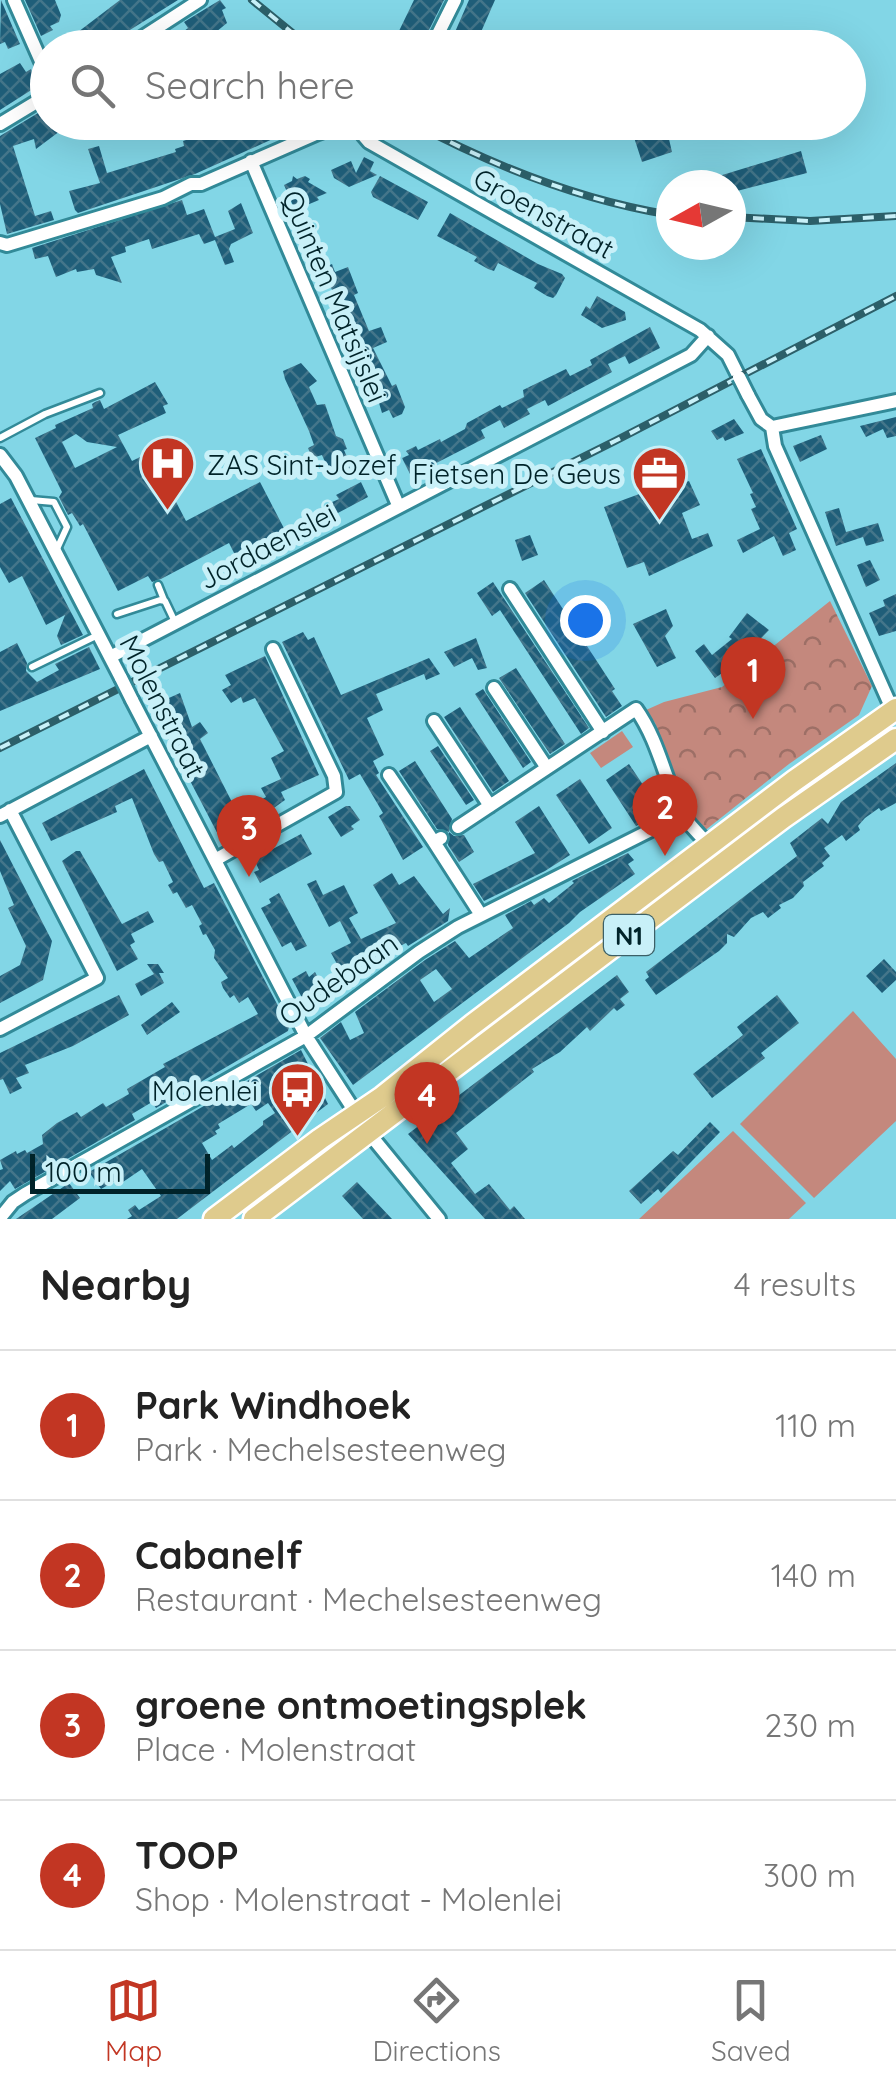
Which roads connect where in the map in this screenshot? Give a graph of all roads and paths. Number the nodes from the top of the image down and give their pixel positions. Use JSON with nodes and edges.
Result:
{"nodes":[{"id":1,"x":14,"y":0,"type":"edge"},
{"id":2,"x":200,"y":0,"type":"edge"},
{"id":3,"x":455,"y":0,"type":"edge"},
{"id":4,"x":149,"y":30,"type":"edge"},
{"id":5,"x":440,"y":30,"type":"edge"},
{"id":6,"x":30,"y":36,"type":"edge"},
{"id":7,"x":30,"y":106,"type":"edge"},
{"id":8,"x":0,"y":124,"type":"edge"},
{"id":9,"x":303,"y":140,"type":"edge"},
{"id":10,"x":366,"y":140,"type":"edge"},
{"id":11,"x":251,"y":162,"type":"junction"},
{"id":12,"x":0,"y":243,"type":"edge"},
{"id":13,"x":708,"y":336,"type":"junction"},
{"id":14,"x":100,"y":393,"type":"dead end"},
{"id":15,"x":896,"y":401,"type":"edge"},
{"id":16,"x":772,"y":427,"type":"junction"},
{"id":17,"x":0,"y":438,"type":"edge"},
{"id":18,"x":0,"y":455,"type":"edge"},
{"id":19,"x":28,"y":500,"type":"junction"},
{"id":20,"x":398,"y":505,"type":"junction"},
{"id":21,"x":55,"y":552,"type":"junction"},
{"id":22,"x":158,"y":585,"type":"dead end"},
{"id":23,"x":510,"y":589,"type":"dead end"},
{"id":24,"x":165,"y":601,"type":"junction"},
{"id":25,"x":117,"y":614,"type":"dead end"},
{"id":26,"x":176,"y":623,"type":"junction"},
{"id":27,"x":98,"y":635,"type":"junction"},
{"id":28,"x":273,"y":649,"type":"dead end"},
{"id":29,"x":110,"y":658,"type":"junction"},
{"id":30,"x":32,"y":667,"type":"dead end"},
{"id":31,"x":494,"y":688,"type":"dead end"},
{"id":32,"x":895,"y":710,"type":"edge"},
{"id":33,"x":434,"y":722,"type":"dead end"},
{"id":34,"x":603,"y":732,"type":"junction"},
{"id":35,"x":151,"y":736,"type":"junction"},
{"id":36,"x":895,"y":743,"type":"edge"},
{"id":37,"x":547,"y":768,"type":"junction"},
{"id":38,"x":389,"y":775,"type":"dead end"},
{"id":39,"x":490,"y":806,"type":"junction"},
{"id":40,"x":5,"y":813,"type":"edge"},
{"id":41,"x":686,"y":820,"type":"junction"},
{"id":42,"x":458,"y":827,"type":"dead end"},
{"id":43,"x":709,"y":846,"type":"junction"},
{"id":44,"x":215,"y":860,"type":"junction"},
{"id":45,"x":481,"y":915,"type":"junction"},
{"id":46,"x":0,"y":1029,"type":"edge"},
{"id":47,"x":306,"y":1036,"type":"junction"},
{"id":48,"x":363,"y":1124,"type":"junction"},
{"id":49,"x":332,"y":1130,"type":"junction"},
{"id":50,"x":0,"y":1218,"type":"edge"},
{"id":51,"x":214,"y":1219,"type":"edge"},
{"id":52,"x":223,"y":1219,"type":"edge"},
{"id":53,"x":254,"y":1219,"type":"edge"},
{"id":54,"x":439,"y":1219,"type":"edge"}],
"edges":[{"from":1,"to":6,"type":"street"},
{"from":2,"to":4,"type":"street"},
{"from":3,"to":5,"type":"street"},
{"from":7,"to":8,"type":"street"},
{"from":9,"to":11,"type":"street"},
{"from":10,"to":13,"type":"street","name":"Groenstraat"},
{"from":11,"to":12,"type":"street"},
{"from":11,"to":20,"type":"street","name":"Quinten Matsijslei"},
{"from":13,"to":16,"type":"street","name":"Groenstraat","bridge":true},
{"from":13,"to":20,"type":"street","name":"Jordaenslei"},
{"from":14,"to":17,"type":"lane"},
{"from":15,"to":16,"type":"street"},
{"from":16,"to":32,"type":"street","name":"Groenstraat"},
{"from":18,"to":19,"type":"street","name":"Molenstraat"},
{"from":19,"to":21,"type":"street","name":"Molenstraat"},
{"from":19,"to":21,"type":"lane"},
{"from":20,"to":26,"type":"street","name":"Jordaenslei"},
{"from":21,"to":27,"type":"street","name":"Molenstraat"},
{"from":22,"to":24,"type":"lane"},
{"from":23,"to":34,"type":"street"},
{"from":24,"to":25,"type":"lane"},
{"from":24,"to":26,"type":"lane"},
{"from":26,"to":29,"type":"street","name":"Jordaenslei"},
{"from":27,"to":29,"type":"street","name":"Molenstraat"},
{"from":27,"to":30,"type":"lane"},
{"from":28,"to":44,"type":"street"},
{"from":29,"to":35,"type":"street","name":"Molenstraat","bridge":true},
{"from":31,"to":37,"type":"street"},
{"from":32,"to":43,"type":"main road","number":"N1"},
{"from":33,"to":39,"type":"street"},
{"from":34,"to":37,"type":"street"},
{"from":34,"to":41,"type":"street"},
{"from":35,"to":40,"type":"street"},
{"from":35,"to":44,"type":"street","name":"Molenstraat"},
{"from":36,"to":48,"type":"main road","number":"N1"},
{"from":37,"to":39,"type":"street"},
{"from":38,"to":45,"type":"street"},
{"from":39,"to":42,"type":"street"},
{"from":40,"to":46,"type":"street"},
{"from":41,"to":43,"type":"street"},
{"from":41,"to":45,"type":"street","name":"Oudebaan"},
{"from":43,"to":48,"type":"main road","number":"N1"},
{"from":44,"to":47,"type":"street","name":"Molenstraat"},
{"from":45,"to":47,"type":"street","name":"Oudebaan"},
{"from":47,"to":48,"type":"street","name":"Molenstraat"},
{"from":47,"to":50,"type":"street","name":"Oudebaan"},
{"from":48,"to":49,"type":"main road","number":"N1"},
{"from":48,"to":53,"type":"main road","number":"N1"},
{"from":48,"to":54,"type":"street","name":"Molenstraat"},
{"from":49,"to":51,"type":"main road","number":"N1"},
{"from":49,"to":52,"type":"lane"}]}
